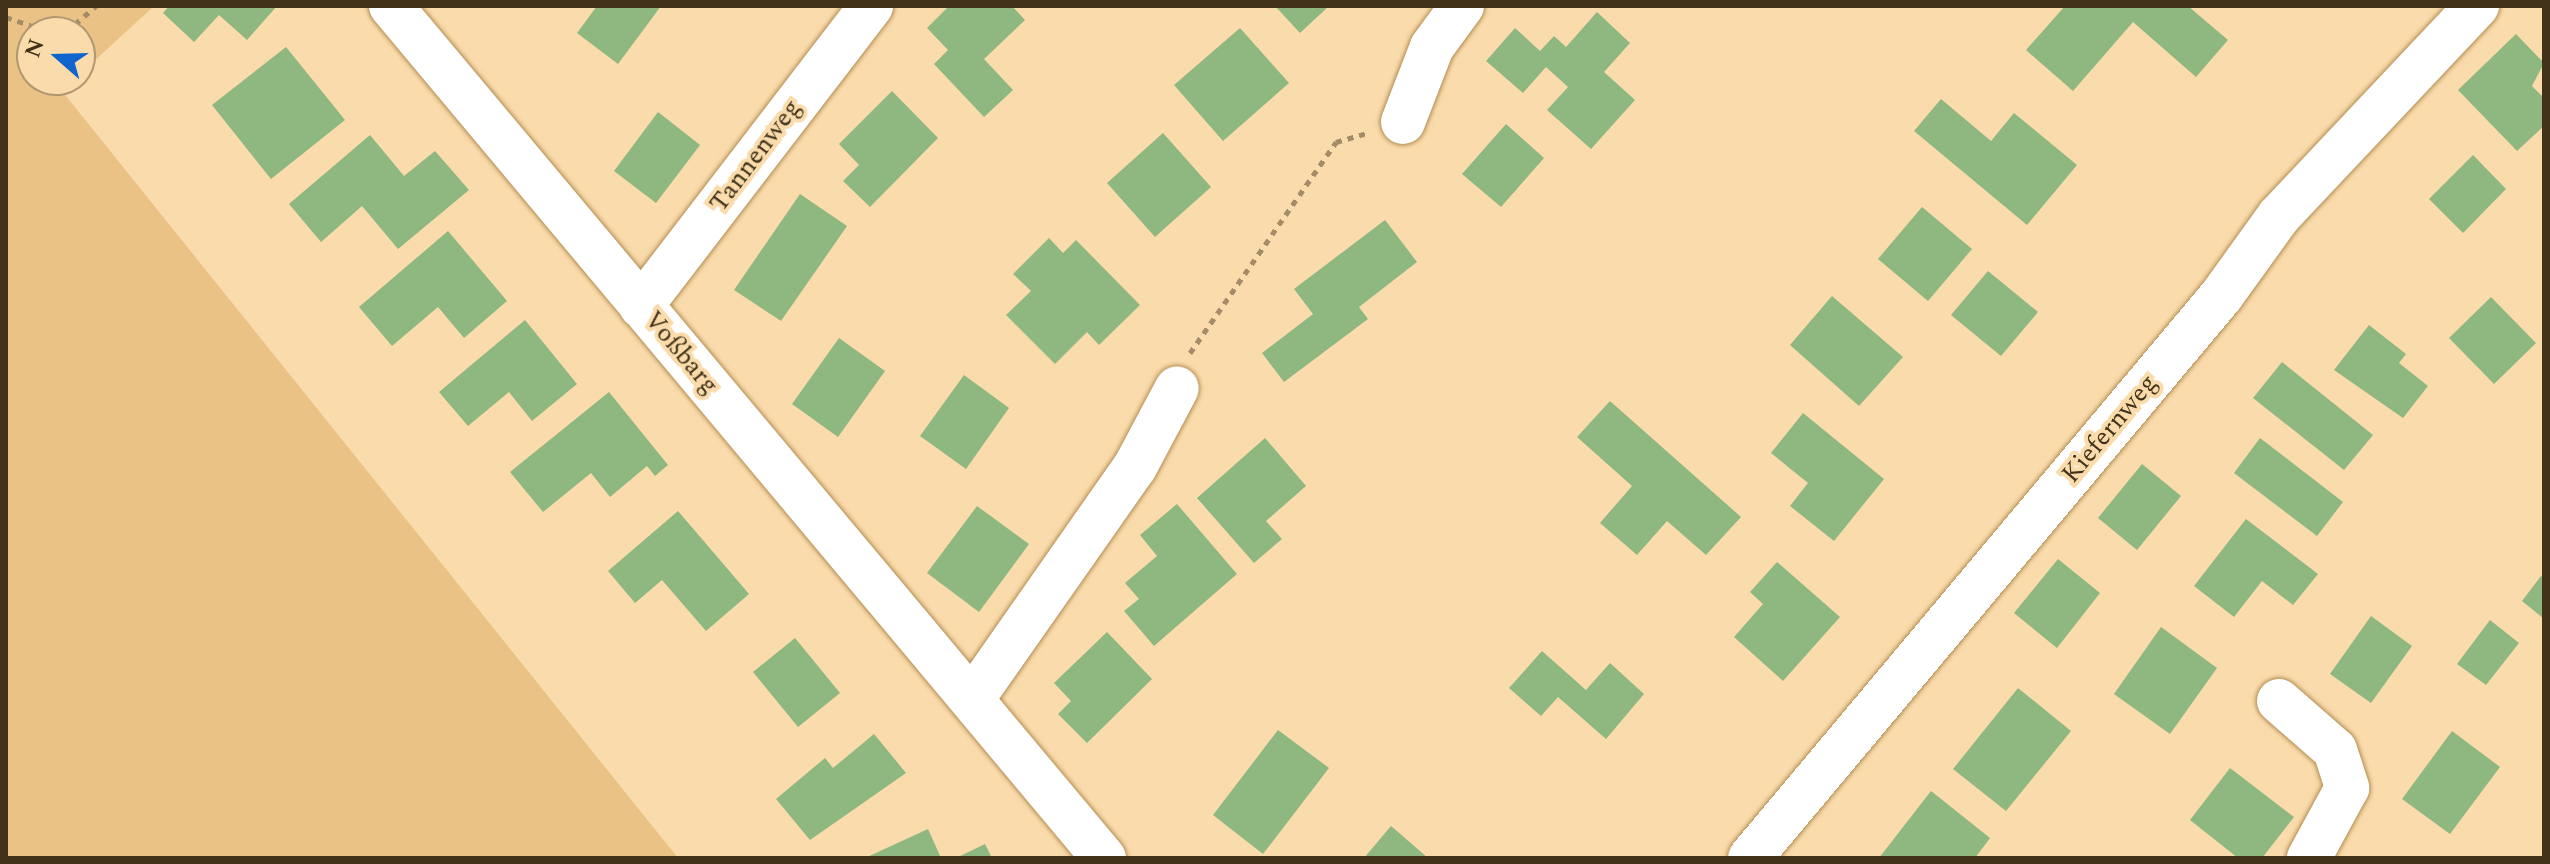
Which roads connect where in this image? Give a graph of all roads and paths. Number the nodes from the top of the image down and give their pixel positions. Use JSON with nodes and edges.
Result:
{"nodes":[{"id":1,"x":391,"y":6,"type":"edge"},
{"id":2,"x":871,"y":6,"type":"edge"},
{"id":3,"x":1462,"y":6,"type":"edge"},
{"id":4,"x":2477,"y":6,"type":"edge"},
{"id":5,"x":1403,"y":122,"type":"joint"},
{"id":6,"x":641,"y":306,"type":"junction"},
{"id":7,"x":1177,"y":388,"type":"joint"},
{"id":8,"x":973,"y":698,"type":"junction"},
{"id":9,"x":2279,"y":701,"type":"dead end"},
{"id":10,"x":1104,"y":858,"type":"edge"},
{"id":11,"x":1750,"y":858,"type":"edge"},
{"id":12,"x":2309,"y":858,"type":"edge"}],
"edges":[{"from":1,"to":6,"type":"street","name":"Voßbarg"},
{"from":2,"to":6,"type":"street","name":"Tannenweg"},
{"from":3,"to":5,"type":"street"},
{"from":4,"to":11,"type":"street","name":"Kiefernweg"},
{"from":5,"to":7,"type":"path"},
{"from":6,"to":8,"type":"street","name":"Voßbarg"},
{"from":7,"to":8,"type":"street"},
{"from":8,"to":10,"type":"street","name":"Voßbarg"},
{"from":9,"to":12,"type":"street"}]}
